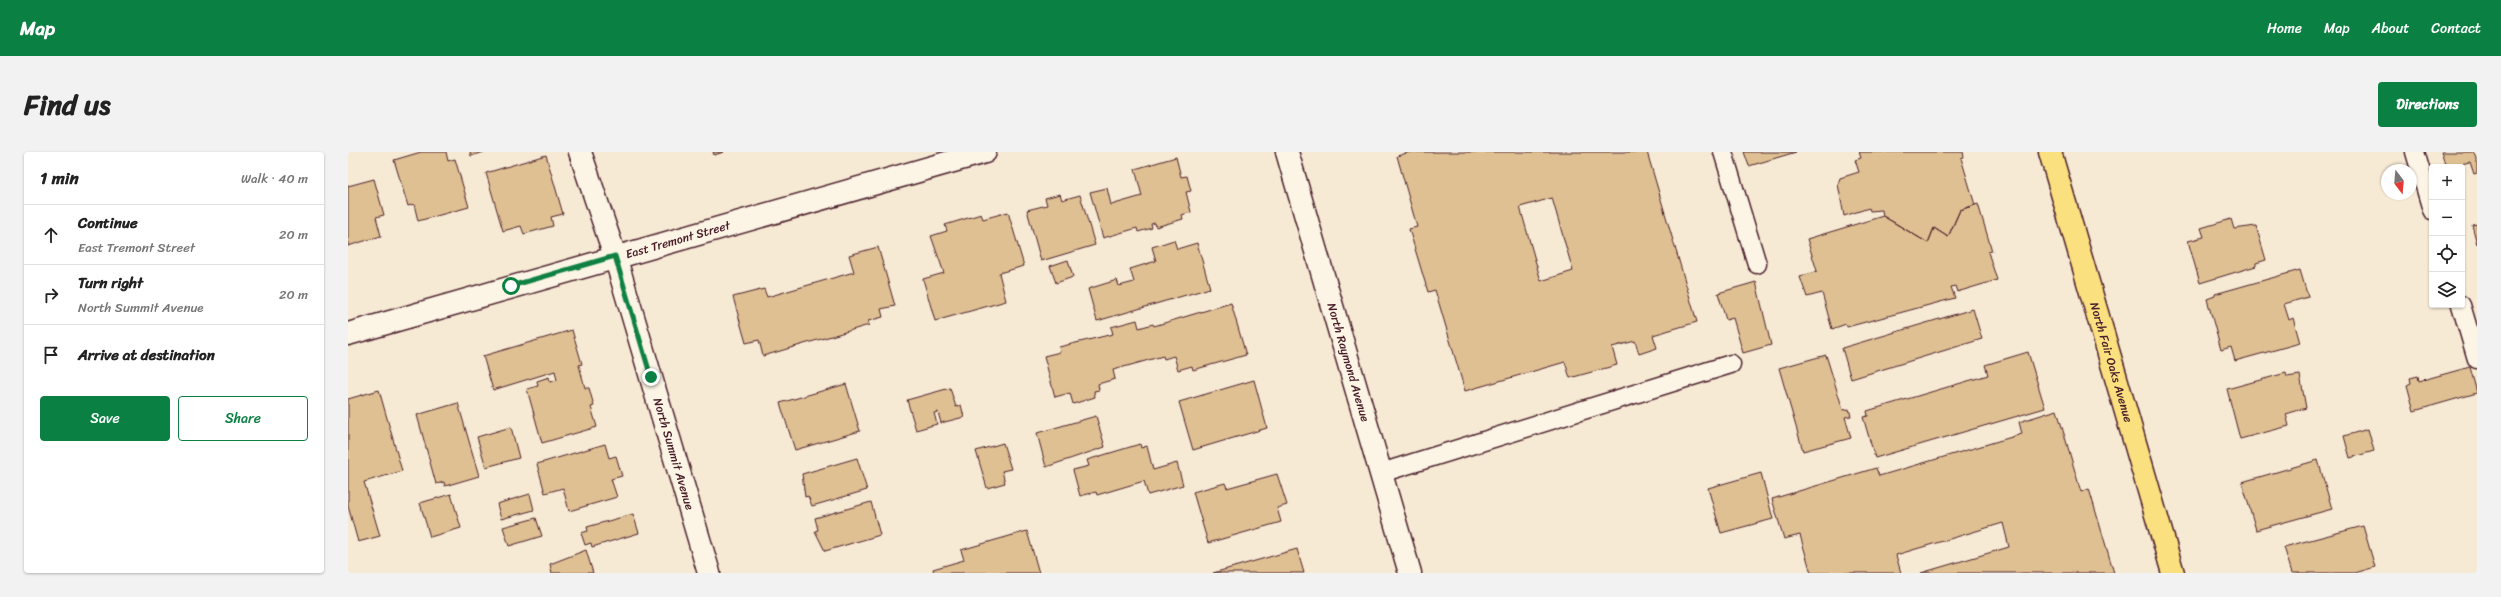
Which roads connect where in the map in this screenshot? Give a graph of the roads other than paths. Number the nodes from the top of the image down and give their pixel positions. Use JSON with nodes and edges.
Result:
{"nodes":[{"id":1,"x":580,"y":152,"type":"edge"},
{"id":2,"x":985,"y":152,"type":"edge"},
{"id":3,"x":1287,"y":152,"type":"edge"},
{"id":4,"x":1723,"y":152,"type":"edge"},
{"id":5,"x":2050,"y":152,"type":"edge"},
{"id":6,"x":2415,"y":152,"type":"edge"},
{"id":7,"x":2429,"y":200,"type":"edge"},
{"id":8,"x":615,"y":256,"type":"junction"},
{"id":9,"x":1757,"y":264,"type":"dead end"},
{"id":10,"x":2462,"y":308,"type":"edge"},
{"id":11,"x":348,"y":334,"type":"edge"},
{"id":12,"x":2477,"y":359,"type":"edge"},
{"id":13,"x":1730,"y":364,"type":"dead end"},
{"id":14,"x":1381,"y":473,"type":"junction"},
{"id":15,"x":709,"y":573,"type":"edge"},
{"id":16,"x":1410,"y":573,"type":"edge"},
{"id":17,"x":2173,"y":573,"type":"edge"}],
"edges":[{"from":1,"to":8,"type":"street","name":"North Summit Avenue"},
{"from":2,"to":8,"type":"street","name":"East Tremont Street"},
{"from":3,"to":14,"type":"street","name":"North Raymond Avenue"},
{"from":4,"to":9,"type":"lane"},
{"from":5,"to":17,"type":"main road","name":"North Fair Oaks Avenue"},
{"from":6,"to":7,"type":"lane"},
{"from":8,"to":11,"type":"street","name":"East Tremont Street"},
{"from":8,"to":15,"type":"street","name":"North Summit Avenue"},
{"from":10,"to":12,"type":"lane"},
{"from":13,"to":14,"type":"lane"},
{"from":14,"to":16,"type":"street","name":"North Raymond Avenue"}]}
